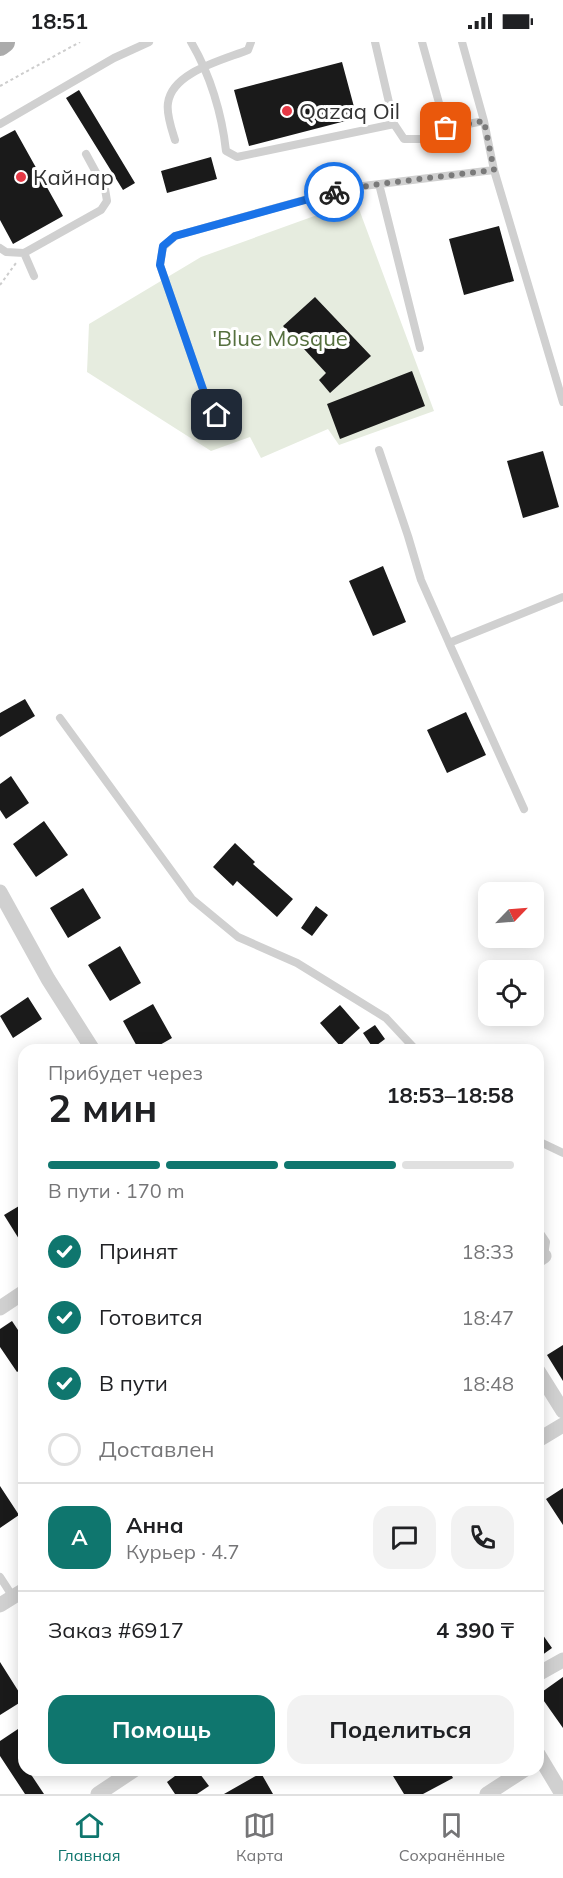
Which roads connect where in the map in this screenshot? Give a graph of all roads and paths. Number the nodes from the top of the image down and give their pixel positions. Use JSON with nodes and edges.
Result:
{"nodes":[{"id":1,"x":4,"y":42,"type":"edge"},
{"id":2,"x":80,"y":42,"type":"edge"},
{"id":3,"x":148,"y":42,"type":"edge"},
{"id":4,"x":191,"y":42,"type":"edge"},
{"id":5,"x":251,"y":42,"type":"edge"},
{"id":6,"x":375,"y":42,"type":"edge"},
{"id":7,"x":422,"y":42,"type":"edge"},
{"id":8,"x":462,"y":42,"type":"edge"},
{"id":9,"x":0,"y":45,"type":"edge"},
{"id":10,"x":203,"y":68,"type":"junction"},
{"id":11,"x":0,"y":86,"type":"edge"},
{"id":12,"x":484,"y":121,"type":"junction"},
{"id":13,"x":0,"y":124,"type":"edge"},
{"id":14,"x":394,"y":124,"type":"junction"},
{"id":15,"x":446,"y":128,"type":"junction"},
{"id":16,"x":175,"y":140,"type":"dead end"},
{"id":17,"x":86,"y":154,"type":"dead end"},
{"id":18,"x":494,"y":170,"type":"junction"},
{"id":19,"x":379,"y":184,"type":"junction"},
{"id":20,"x":0,"y":248,"type":"edge"},
{"id":21,"x":24,"y":253,"type":"junction"},
{"id":22,"x":34,"y":276,"type":"dead end"},
{"id":23,"x":0,"y":285,"type":"edge"},
{"id":24,"x":420,"y":348,"type":"dead end"},
{"id":25,"x":563,"y":402,"type":"edge"},
{"id":26,"x":236,"y":422,"type":"dead end"},
{"id":27,"x":379,"y":450,"type":"dead end"},
{"id":28,"x":563,"y":597,"type":"edge"},
{"id":29,"x":449,"y":643,"type":"junction"},
{"id":30,"x":60,"y":718,"type":"dead end"},
{"id":31,"x":524,"y":809,"type":"dead end"},
{"id":32,"x":0,"y":892,"type":"edge"},
{"id":33,"x":89,"y":1044,"type":"edge"},
{"id":34,"x":410,"y":1044,"type":"edge"},
{"id":35,"x":544,"y":1144,"type":"edge"},
{"id":36,"x":563,"y":1153,"type":"edge"},
{"id":37,"x":18,"y":1296,"type":"edge"},
{"id":38,"x":0,"y":1308,"type":"edge"},
{"id":39,"x":544,"y":1381,"type":"edge"},
{"id":40,"x":563,"y":1411,"type":"edge"},
{"id":41,"x":563,"y":1425,"type":"edge"},
{"id":42,"x":544,"y":1436,"type":"edge"},
{"id":43,"x":0,"y":1577,"type":"edge"},
{"id":44,"x":12,"y":1597,"type":"edge"},
{"id":45,"x":563,"y":1659,"type":"edge"},
{"id":46,"x":544,"y":1670,"type":"edge"},
{"id":47,"x":544,"y":1766,"type":"edge"},
{"id":48,"x":125,"y":1776,"type":"edge"},
{"id":49,"x":515,"y":1776,"type":"edge"},
{"id":50,"x":98,"y":1794,"type":"edge"},
{"id":51,"x":487,"y":1794,"type":"edge"},
{"id":52,"x":562,"y":1794,"type":"edge"}],
"edges":[{"from":1,"to":9,"type":"main road"},
{"from":2,"to":11,"type":"path"},
{"from":3,"to":13,"type":"lane"},
{"from":4,"to":10,"type":"lane"},
{"from":5,"to":10,"type":"lane"},
{"from":6,"to":14,"type":"lane"},
{"from":7,"to":15,"type":"lane"},
{"from":8,"to":12,"type":"lane"},
{"from":10,"to":14,"type":"lane"},
{"from":10,"to":16,"type":"lane"},
{"from":12,"to":15,"type":"lane"},
{"from":12,"to":18,"type":"lane"},
{"from":14,"to":15,"type":"lane"},
{"from":17,"to":21,"type":"lane"},
{"from":18,"to":19,"type":"lane"},
{"from":18,"to":25,"type":"lane"},
{"from":19,"to":24,"type":"lane"},
{"from":19,"to":26,"type":"lane"},
{"from":20,"to":21,"type":"lane"},
{"from":21,"to":22,"type":"lane"},
{"from":21,"to":23,"type":"path"},
{"from":27,"to":29,"type":"lane"},
{"from":28,"to":29,"type":"lane"},
{"from":29,"to":31,"type":"lane"},
{"from":30,"to":34,"type":"lane"},
{"from":32,"to":33,"type":"street"},
{"from":35,"to":36,"type":"lane"},
{"from":37,"to":38,"type":"street"},
{"from":39,"to":40,"type":"street"},
{"from":41,"to":42,"type":"street"},
{"from":43,"to":44,"type":"lane"},
{"from":45,"to":46,"type":"street"},
{"from":47,"to":52,"type":"street"},
{"from":48,"to":50,"type":"street"},
{"from":49,"to":51,"type":"street"}]}
